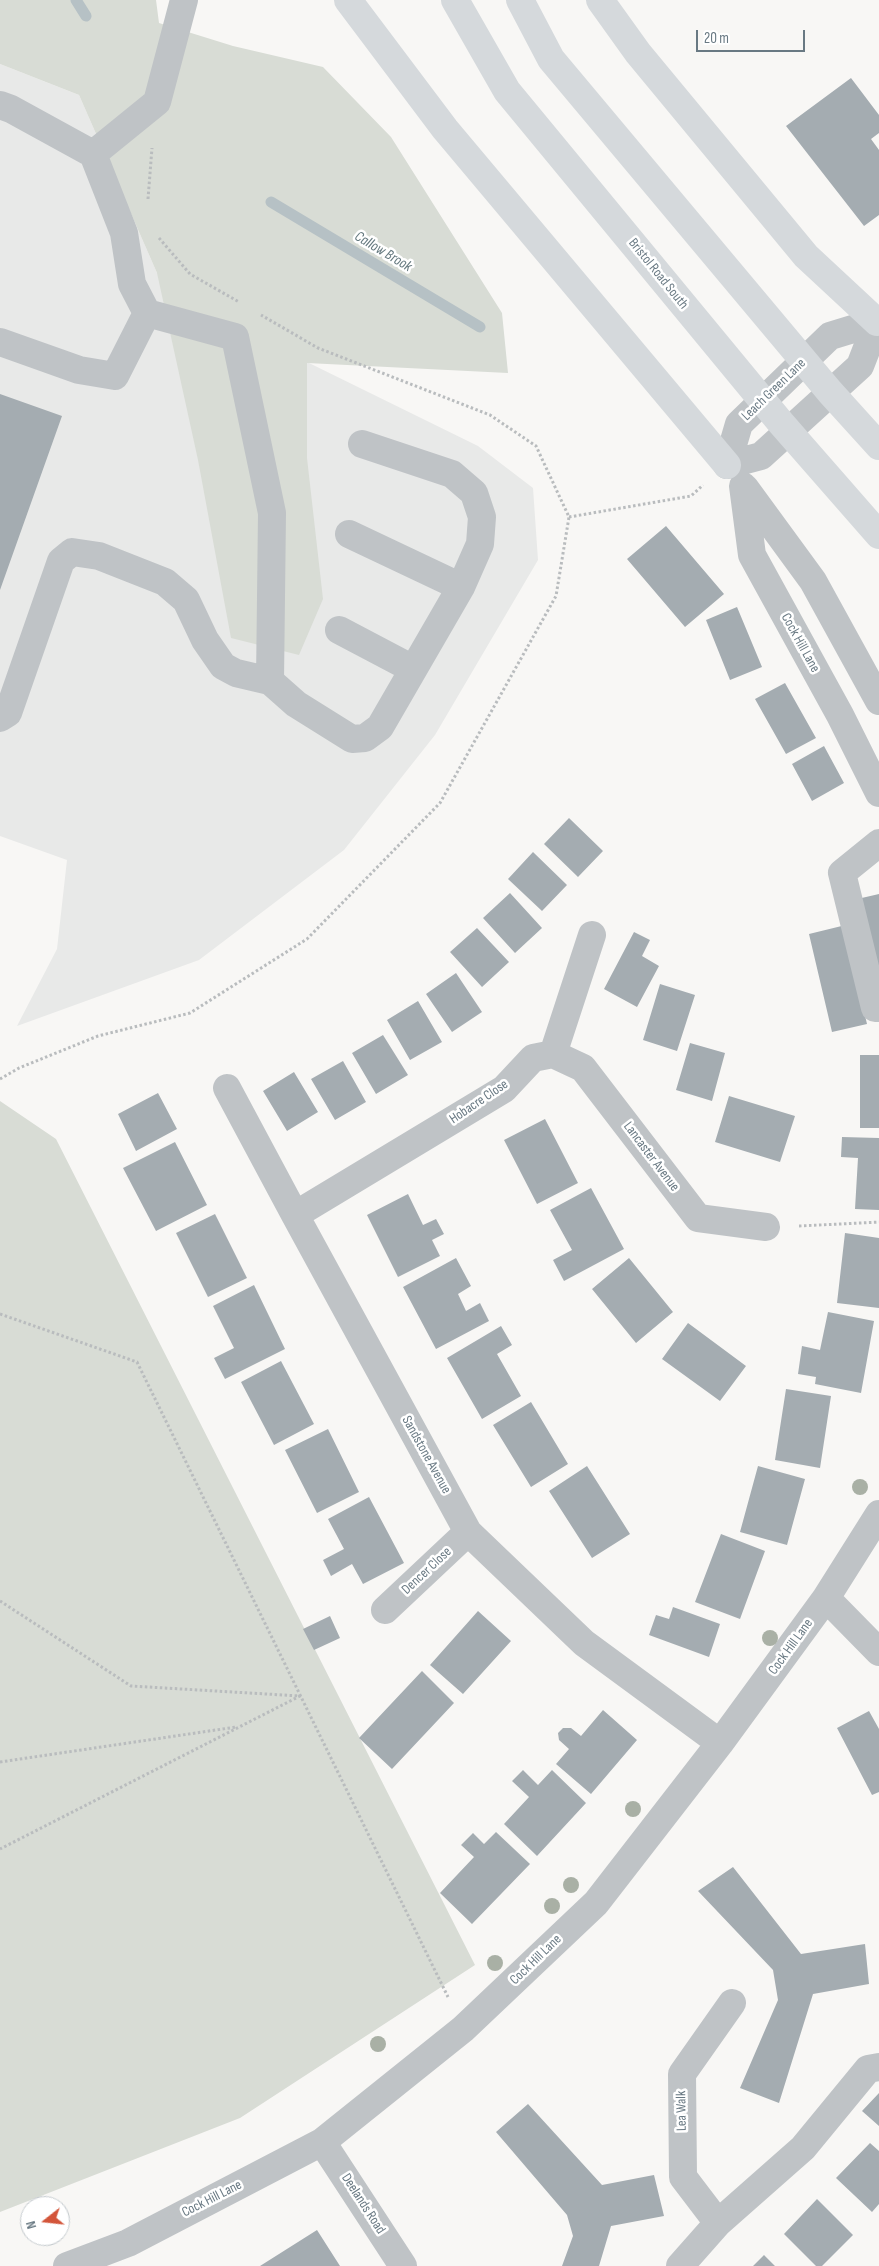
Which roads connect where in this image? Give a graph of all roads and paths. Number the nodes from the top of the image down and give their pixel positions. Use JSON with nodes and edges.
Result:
{"nodes":[{"id":1,"x":185,"y":0,"type":"edge"},
{"id":2,"x":348,"y":0,"type":"edge"},
{"id":3,"x":455,"y":0,"type":"edge"},
{"id":4,"x":520,"y":0,"type":"edge"},
{"id":5,"x":600,"y":0,"type":"edge"},
{"id":6,"x":0,"y":105,"type":"edge"},
{"id":7,"x":93,"y":154,"type":"junction"},
{"id":8,"x":147,"y":313,"type":"junction"},
{"id":9,"x":878,"y":323,"type":"edge"},
{"id":10,"x":0,"y":342,"type":"edge"},
{"id":11,"x":362,"y":444,"type":"dead end"},
{"id":12,"x":879,"y":446,"type":"edge"},
{"id":13,"x":735,"y":475,"type":"junction"},
{"id":14,"x":569,"y":517,"type":"dead end"},
{"id":15,"x":349,"y":534,"type":"dead end"},
{"id":16,"x":879,"y":535,"type":"edge"},
{"id":17,"x":461,"y":587,"type":"junction"},
{"id":18,"x":339,"y":630,"type":"dead end"},
{"id":19,"x":413,"y":669,"type":"junction"},
{"id":20,"x":270,"y":681,"type":"junction"},
{"id":21,"x":879,"y":702,"type":"edge"},
{"id":22,"x":0,"y":718,"type":"edge"},
{"id":23,"x":879,"y":793,"type":"edge"},
{"id":24,"x":879,"y":843,"type":"edge"},
{"id":25,"x":592,"y":935,"type":"dead end"},
{"id":26,"x":879,"y":1008,"type":"edge"},
{"id":27,"x":553,"y":1054,"type":"junction"},
{"id":28,"x":227,"y":1088,"type":"dead end"},
{"id":29,"x":295,"y":1215,"type":"junction"},
{"id":30,"x":879,"y":1222,"type":"edge"},
{"id":31,"x":766,"y":1228,"type":"joint"},
{"id":32,"x":0,"y":1314,"type":"edge"},
{"id":33,"x":879,"y":1514,"type":"edge"},
{"id":34,"x":468,"y":1532,"type":"junction"},
{"id":35,"x":826,"y":1598,"type":"junction"},
{"id":36,"x":0,"y":1601,"type":"edge"},
{"id":37,"x":385,"y":1610,"type":"dead end"},
{"id":38,"x":879,"y":1652,"type":"edge"},
{"id":39,"x":300,"y":1696,"type":"junction"},
{"id":40,"x":239,"y":1727,"type":"junction"},
{"id":41,"x":720,"y":1743,"type":"junction"},
{"id":42,"x":0,"y":1762,"type":"edge"},
{"id":43,"x":0,"y":1849,"type":"edge"},
{"id":44,"x":732,"y":2003,"type":"dead end"},
{"id":45,"x":463,"y":2029,"type":"junction"},
{"id":46,"x":879,"y":2067,"type":"edge"},
{"id":47,"x":322,"y":2142,"type":"junction"},
{"id":48,"x":718,"y":2223,"type":"junction"},
{"id":49,"x":67,"y":2266,"type":"edge"},
{"id":50,"x":403,"y":2266,"type":"edge"},
{"id":51,"x":680,"y":2266,"type":"edge"}],
"edges":[{"from":1,"to":7,"type":"street"},
{"from":2,"to":13,"type":"highway"},
{"from":3,"to":16,"type":"highway","name":"Bristol Road South"},
{"from":4,"to":12,"type":"highway"},
{"from":5,"to":9,"type":"highway"},
{"from":6,"to":7,"type":"street"},
{"from":7,"to":8,"type":"street"},
{"from":8,"to":10,"type":"street"},
{"from":8,"to":20,"type":"street"},
{"from":9,"to":13,"type":"street"},
{"from":9,"to":13,"type":"street","name":"Leach Green Lane"},
{"from":11,"to":17,"type":"street"},
{"from":13,"to":14,"type":"path"},
{"from":13,"to":21,"type":"street"},
{"from":13,"to":23,"type":"street","name":"Cock Hill Lane"},
{"from":15,"to":17,"type":"street"},
{"from":17,"to":19,"type":"street"},
{"from":18,"to":19,"type":"street"},
{"from":19,"to":20,"type":"street"},
{"from":20,"to":22,"type":"street"},
{"from":24,"to":26,"type":"street"},
{"from":25,"to":27,"type":"street"},
{"from":27,"to":29,"type":"street","name":"Hobacre Close"},
{"from":27,"to":31,"type":"street","name":"Lancaster Avenue"},
{"from":28,"to":29,"type":"street","name":"Sandstone Avenue"},
{"from":29,"to":34,"type":"street","name":"Sandstone Avenue"},
{"from":30,"to":31,"type":"path"},
{"from":32,"to":39,"type":"path"},
{"from":33,"to":35,"type":"street","name":"Cock Hill Lane"},
{"from":34,"to":37,"type":"street","name":"Dencer Close"},
{"from":34,"to":41,"type":"street","name":"Sandstone Avenue"},
{"from":35,"to":38,"type":"street"},
{"from":35,"to":41,"type":"street","name":"Cock Hill Lane"},
{"from":36,"to":39,"type":"path"},
{"from":39,"to":40,"type":"path"},
{"from":39,"to":45,"type":"path"},
{"from":40,"to":42,"type":"path"},
{"from":40,"to":43,"type":"path"},
{"from":41,"to":45,"type":"street","name":"Cock Hill Lane"},
{"from":44,"to":48,"type":"street","name":"Lea Walk"},
{"from":45,"to":47,"type":"street","name":"Cock Hill Lane"},
{"from":46,"to":48,"type":"street"},
{"from":47,"to":49,"type":"street","name":"Cock Hill Lane"},
{"from":47,"to":50,"type":"street","name":"Deelands Road"},
{"from":48,"to":51,"type":"street"}]}
